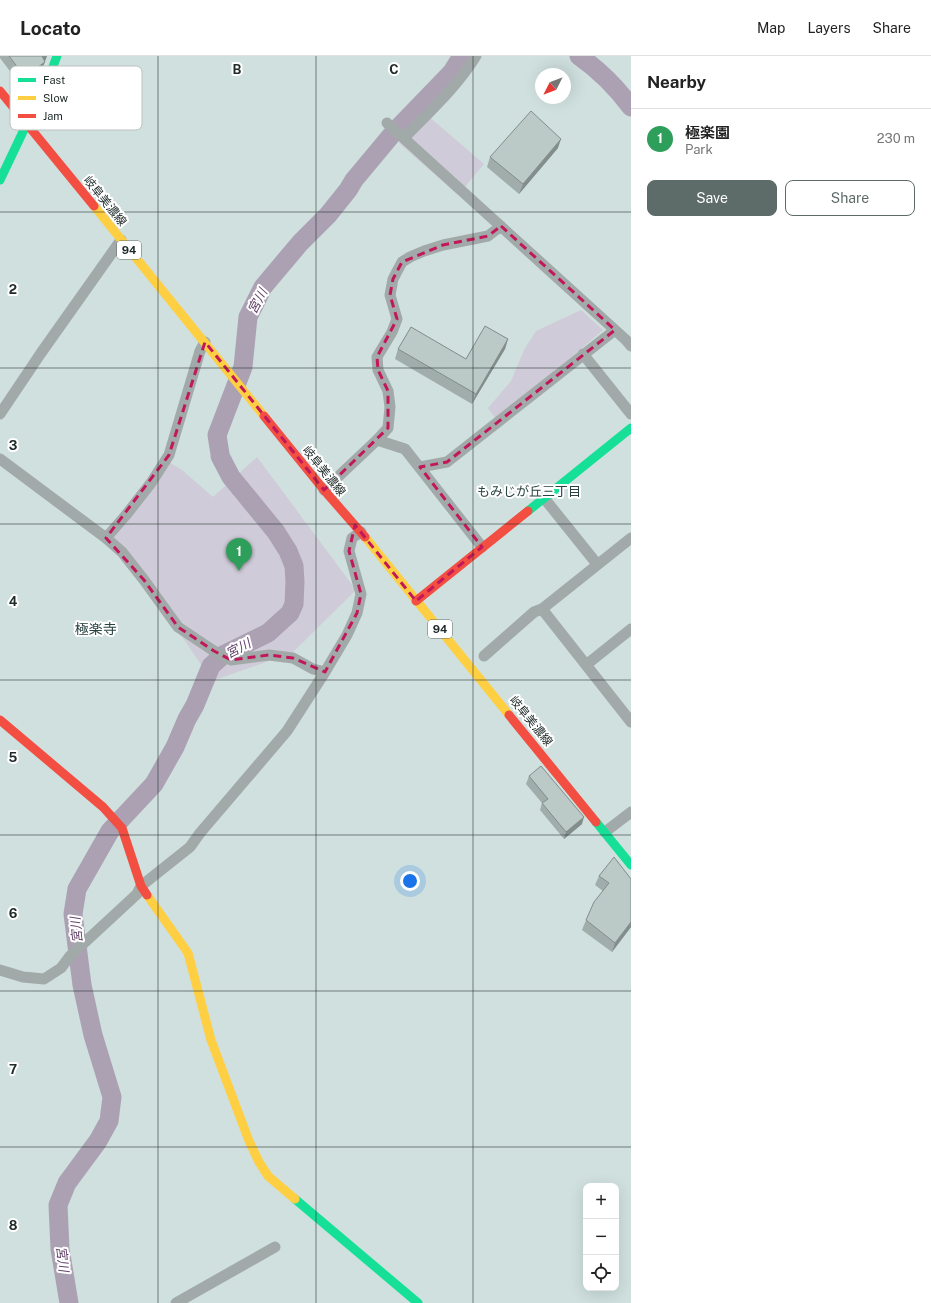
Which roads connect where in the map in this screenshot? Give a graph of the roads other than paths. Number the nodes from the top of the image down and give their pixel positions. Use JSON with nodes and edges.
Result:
{"nodes":[{"id":1,"x":57,"y":56,"type":"edge"},
{"id":2,"x":476,"y":56,"type":"edge"},
{"id":3,"x":53,"y":66,"type":"edge"},
{"id":4,"x":0,"y":91,"type":"edge"},
{"id":5,"x":10,"y":104,"type":"edge"},
{"id":6,"x":387,"y":123,"type":"dead end"},
{"id":7,"x":23,"y":130,"type":"edge"},
{"id":8,"x":31,"y":130,"type":"edge"},
{"id":9,"x":402,"y":136,"type":"junction"},
{"id":10,"x":0,"y":180,"type":"edge"},
{"id":11,"x":502,"y":226,"type":"junction"},
{"id":12,"x":121,"y":240,"type":"junction"},
{"id":13,"x":615,"y":330,"type":"junction"},
{"id":14,"x":205,"y":342,"type":"junction"},
{"id":15,"x":631,"y":346,"type":"edge"},
{"id":16,"x":583,"y":354,"type":"junction"},
{"id":17,"x":0,"y":414,"type":"edge"},
{"id":18,"x":631,"y":414,"type":"edge"},
{"id":19,"x":631,"y":428,"type":"edge"},
{"id":20,"x":377,"y":440,"type":"junction"},
{"id":21,"x":0,"y":459,"type":"edge"},
{"id":22,"x":420,"y":467,"type":"junction"},
{"id":23,"x":324,"y":490,"type":"junction"},
{"id":24,"x":544,"y":498,"type":"junction"},
{"id":25,"x":361,"y":532,"type":"junction"},
{"id":26,"x":106,"y":538,"type":"junction"},
{"id":27,"x":631,"y":538,"type":"edge"},
{"id":28,"x":482,"y":547,"type":"junction"},
{"id":29,"x":597,"y":564,"type":"junction"},
{"id":30,"x":416,"y":601,"type":"junction"},
{"id":31,"x":542,"y":609,"type":"junction"},
{"id":32,"x":631,"y":629,"type":"edge"},
{"id":33,"x":484,"y":656,"type":"dead end"},
{"id":34,"x":586,"y":665,"type":"junction"},
{"id":35,"x":325,"y":672,"type":"junction"},
{"id":36,"x":0,"y":720,"type":"edge"},
{"id":37,"x":631,"y":721,"type":"edge"},
{"id":38,"x":631,"y":812,"type":"edge"},
{"id":39,"x":606,"y":832,"type":"junction"},
{"id":40,"x":631,"y":865,"type":"edge"},
{"id":41,"x":141,"y":886,"type":"junction"},
{"id":42,"x":0,"y":970,"type":"edge"},
{"id":43,"x":275,"y":1247,"type":"dead end"},
{"id":44,"x":176,"y":1303,"type":"edge"},
{"id":45,"x":418,"y":1303,"type":"edge"}],
"edges":[{"from":1,"to":3,"type":"street"},
{"from":2,"to":9,"type":"street"},
{"from":4,"to":5,"type":"street","name":"岐阜美濃線","number":"94"},
{"from":6,"to":9,"type":"street"},
{"from":7,"to":10,"type":"street"},
{"from":8,"to":12,"type":"street","name":"岐阜美濃線","number":"94"},
{"from":9,"to":11,"type":"street"},
{"from":11,"to":13,"type":"street"},
{"from":11,"to":20,"type":"street"},
{"from":12,"to":14,"type":"street","name":"岐阜美濃線","number":"94"},
{"from":12,"to":17,"type":"street"},
{"from":13,"to":15,"type":"street"},
{"from":13,"to":16,"type":"street"},
{"from":14,"to":23,"type":"street","name":"岐阜美濃線","number":"94"},
{"from":14,"to":26,"type":"street"},
{"from":16,"to":18,"type":"street"},
{"from":16,"to":22,"type":"street"},
{"from":19,"to":24,"type":"street"},
{"from":20,"to":22,"type":"street"},
{"from":20,"to":23,"type":"street"},
{"from":21,"to":26,"type":"street"},
{"from":22,"to":28,"type":"street"},
{"from":23,"to":25,"type":"street","name":"岐阜美濃線","number":"94"},
{"from":24,"to":28,"type":"street"},
{"from":24,"to":29,"type":"street"},
{"from":25,"to":30,"type":"street","name":"岐阜美濃線","number":"94"},
{"from":25,"to":35,"type":"street"},
{"from":26,"to":35,"type":"street"},
{"from":27,"to":29,"type":"street"},
{"from":28,"to":30,"type":"street"},
{"from":29,"to":31,"type":"street"},
{"from":30,"to":39,"type":"street","name":"岐阜美濃線","number":"94"},
{"from":31,"to":33,"type":"street"},
{"from":31,"to":34,"type":"street"},
{"from":32,"to":34,"type":"street"},
{"from":34,"to":37,"type":"street"},
{"from":35,"to":41,"type":"street"},
{"from":36,"to":41,"type":"street"},
{"from":38,"to":39,"type":"street"},
{"from":39,"to":40,"type":"street","name":"岐阜美濃線","number":"94"},
{"from":41,"to":42,"type":"street"},
{"from":41,"to":45,"type":"street"},
{"from":43,"to":44,"type":"street"}]}
